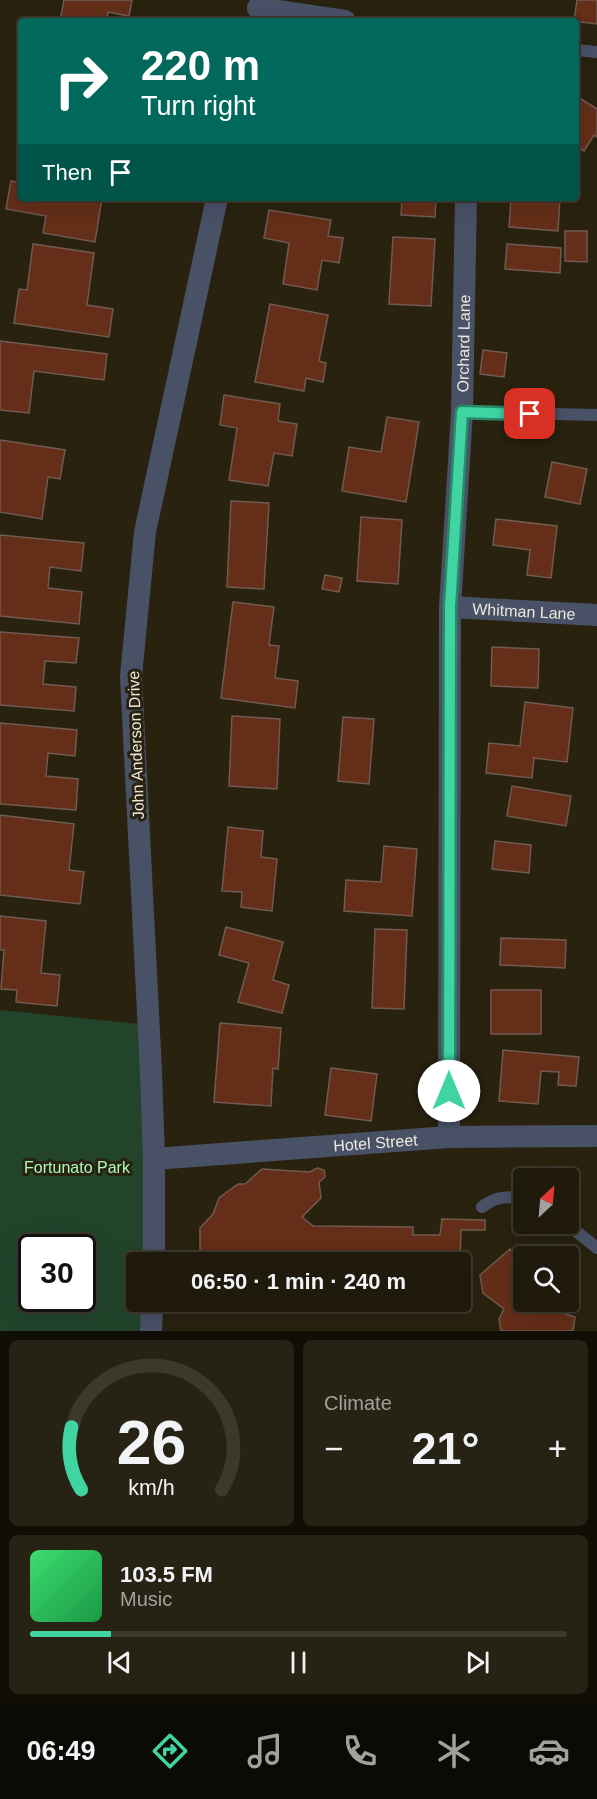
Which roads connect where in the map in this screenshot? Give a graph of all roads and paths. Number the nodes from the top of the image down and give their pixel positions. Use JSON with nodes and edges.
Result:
{"nodes":[{"id":1,"x":257,"y":10,"type":"edge"},
{"id":2,"x":321,"y":18,"type":"edge"},
{"id":3,"x":579,"y":50,"type":"edge"},
{"id":4,"x":597,"y":52,"type":"edge"},
{"id":5,"x":216,"y":201,"type":"edge"},
{"id":6,"x":466,"y":201,"type":"edge"},
{"id":7,"x":462,"y":412,"type":"junction"},
{"id":8,"x":597,"y":415,"type":"edge"},
{"id":9,"x":450,"y":607,"type":"junction"},
{"id":10,"x":597,"y":615,"type":"edge"},
{"id":11,"x":597,"y":1136,"type":"edge"},
{"id":12,"x":449,"y":1137,"type":"junction"},
{"id":13,"x":154,"y":1159,"type":"junction"},
{"id":14,"x":513,"y":1196,"type":"edge"},
{"id":15,"x":482,"y":1207,"type":"dead end"},
{"id":16,"x":579,"y":1234,"type":"edge"},
{"id":17,"x":597,"y":1248,"type":"edge"},
{"id":18,"x":154,"y":1252,"type":"edge"},
{"id":19,"x":152,"y":1312,"type":"edge"},
{"id":20,"x":151,"y":1331,"type":"edge"}],
"edges":[{"from":1,"to":2,"type":"street"},
{"from":3,"to":4,"type":"lane"},
{"from":5,"to":13,"type":"street","name":"John Anderson Drive"},
{"from":6,"to":7,"type":"street","name":"Orchard Lane"},
{"from":7,"to":8,"type":"lane"},
{"from":7,"to":9,"type":"street","name":"Orchard Lane"},
{"from":9,"to":10,"type":"street","name":"Whitman Lane"},
{"from":9,"to":12,"type":"street","name":"Orchard Lane"},
{"from":11,"to":12,"type":"street","name":"Hotel Street"},
{"from":12,"to":13,"type":"street","name":"Hotel Street"},
{"from":13,"to":18,"type":"street","name":"John Anderson Drive"},
{"from":14,"to":15,"type":"lane"},
{"from":16,"to":17,"type":"lane"},
{"from":19,"to":20,"type":"street"}]}
